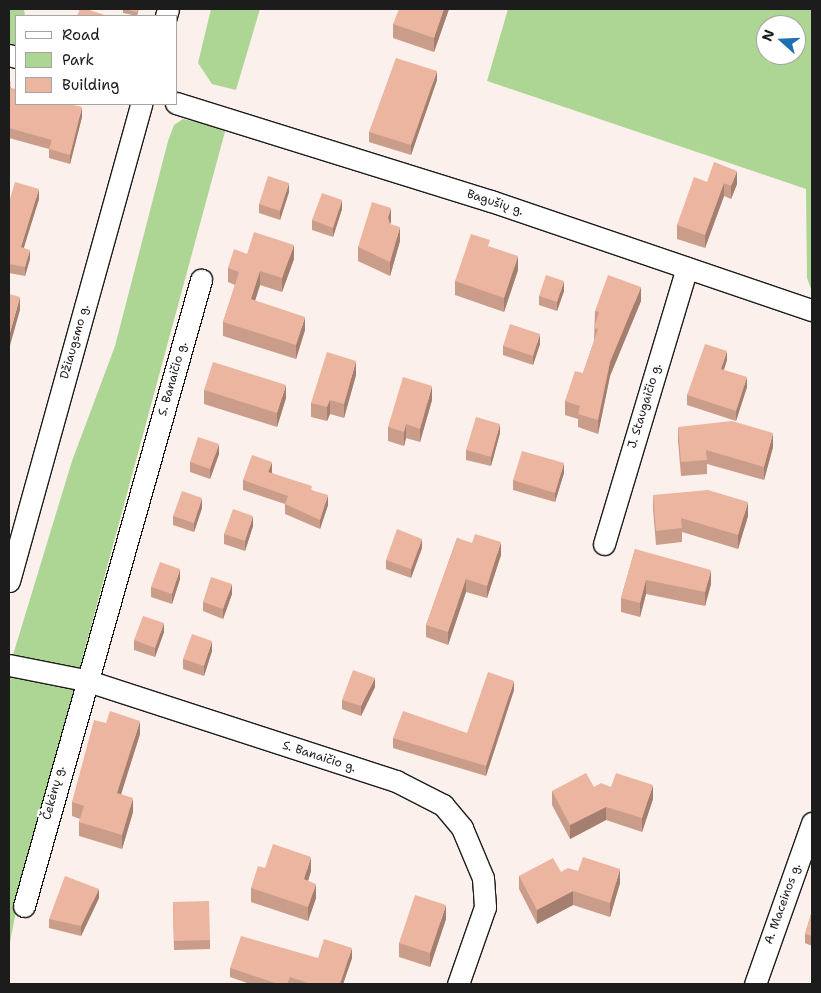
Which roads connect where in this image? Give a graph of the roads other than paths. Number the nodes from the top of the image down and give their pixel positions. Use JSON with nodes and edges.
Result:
{"nodes":[{"id":1,"x":178,"y":104,"type":"edge"},
{"id":2,"x":142,"y":105,"type":"edge"},
{"id":3,"x":687,"y":268,"type":"junction"},
{"id":4,"x":201,"y":280,"type":"dead end"},
{"id":5,"x":812,"y":310,"type":"edge"},
{"id":6,"x":604,"y":544,"type":"dead end"},
{"id":7,"x":9,"y":581,"type":"edge"},
{"id":8,"x":9,"y":665,"type":"edge"},
{"id":9,"x":85,"y":680,"type":"junction"},
{"id":10,"x":812,"y":823,"type":"edge"},
{"id":11,"x":24,"y":906,"type":"dead end"},
{"id":12,"x":458,"y":984,"type":"edge"},
{"id":13,"x":755,"y":984,"type":"edge"}],
"edges":[{"from":1,"to":3,"type":"street","name":"Bagušių g."},
{"from":2,"to":7,"type":"street","name":"Džiaugsmo g."},
{"from":3,"to":5,"type":"street","name":"Bagušių g."},
{"from":3,"to":6,"type":"street","name":"J. Staugaičio g."},
{"from":4,"to":9,"type":"street","name":"S. Banaičio g."},
{"from":8,"to":9,"type":"street","name":"S. Banaičio g."},
{"from":9,"to":11,"type":"street","name":"Čekėnų g."},
{"from":9,"to":12,"type":"street","name":"S. Banaičio g."},
{"from":10,"to":13,"type":"street","name":"A. Maceinos g."}]}
